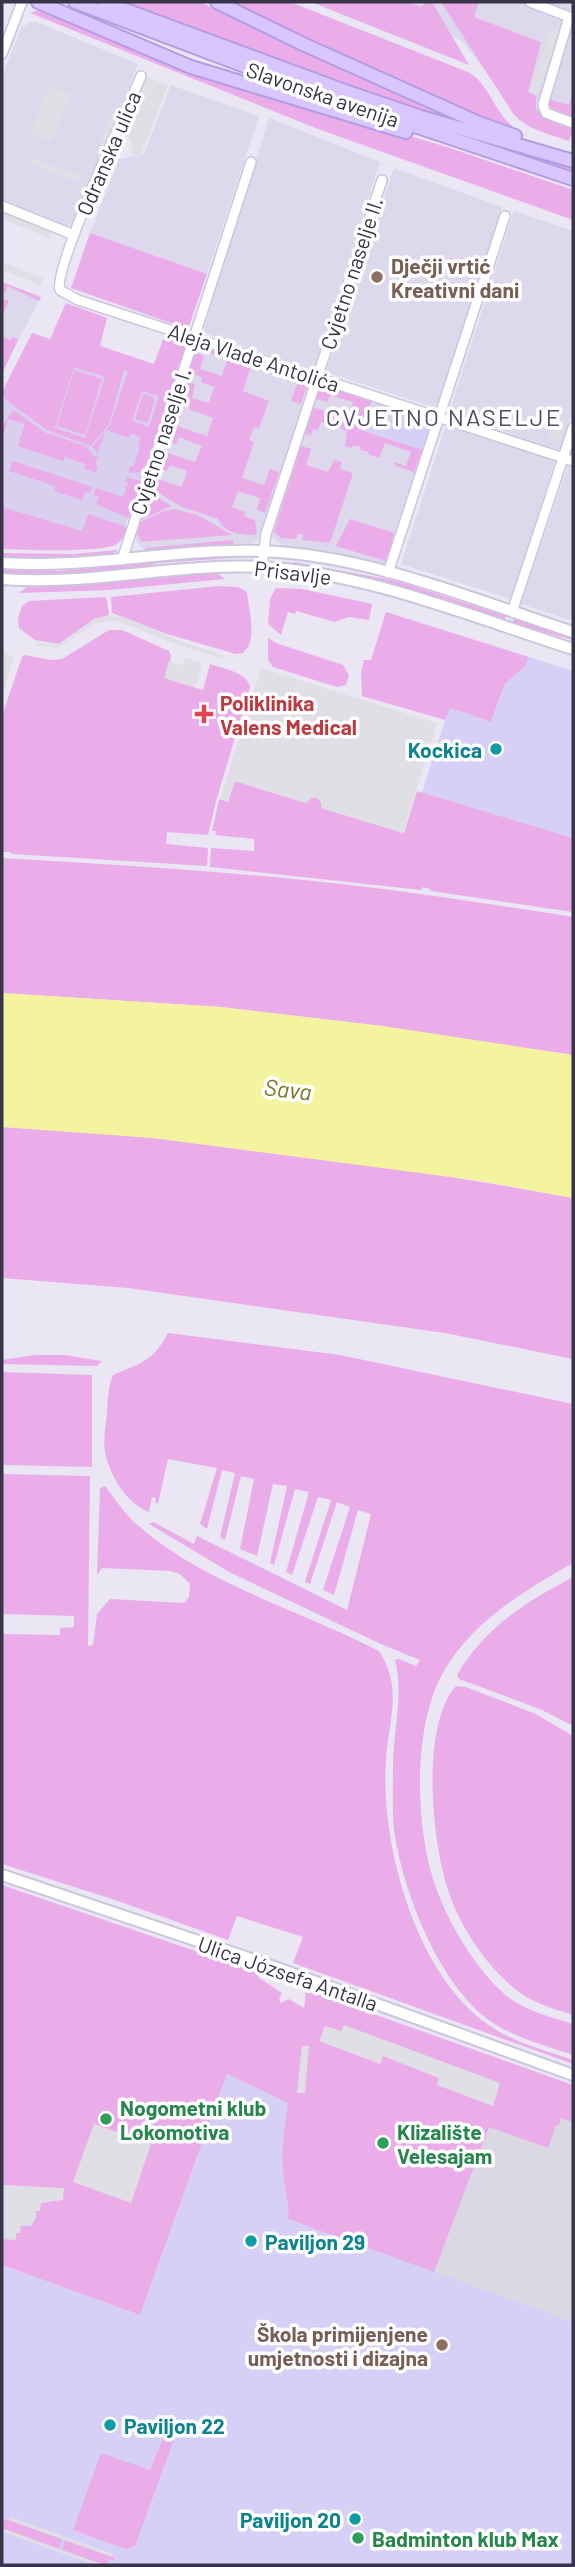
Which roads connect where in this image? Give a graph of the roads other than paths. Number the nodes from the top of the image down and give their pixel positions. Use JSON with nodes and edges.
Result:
{"nodes":[{"id":1,"x":22,"y":2,"type":"edge"},
{"id":2,"x":38,"y":2,"type":"edge"},
{"id":3,"x":75,"y":2,"type":"edge"},
{"id":4,"x":104,"y":2,"type":"edge"},
{"id":5,"x":217,"y":2,"type":"edge"},
{"id":6,"x":530,"y":2,"type":"edge"},
{"id":7,"x":571,"y":17,"type":"edge"},
{"id":8,"x":2,"y":54,"type":"edge"},
{"id":9,"x":141,"y":76,"type":"dead end"},
{"id":10,"x":573,"y":123,"type":"edge"},
{"id":11,"x":491,"y":151,"type":"junction"},
{"id":12,"x":570,"y":160,"type":"edge"},
{"id":13,"x":251,"y":162,"type":"dead end"},
{"id":14,"x":573,"y":179,"type":"edge"},
{"id":15,"x":382,"y":180,"type":"dead end"},
{"id":16,"x":2,"y":206,"type":"edge"},
{"id":17,"x":505,"y":216,"type":"dead end"},
{"id":18,"x":74,"y":235,"type":"junction"},
{"id":19,"x":194,"y":337,"type":"junction"},
{"id":20,"x":317,"y":376,"type":"junction"},
{"id":21,"x":439,"y":417,"type":"junction"},
{"id":22,"x":573,"y":428,"type":"edge"},
{"id":23,"x":563,"y":458,"type":"junction"},
{"id":24,"x":573,"y":461,"type":"edge"},
{"id":25,"x":264,"y":551,"type":"junction"},
{"id":26,"x":122,"y":560,"type":"junction"},
{"id":27,"x":2,"y":563,"type":"edge"},
{"id":28,"x":262,"y":567,"type":"junction"},
{"id":29,"x":388,"y":573,"type":"junction"},
{"id":30,"x":2,"y":579,"type":"edge"},
{"id":31,"x":512,"y":612,"type":"junction"},
{"id":32,"x":573,"y":632,"type":"edge"},
{"id":33,"x":573,"y":649,"type":"edge"},
{"id":34,"x":2,"y":1875,"type":"edge"},
{"id":35,"x":573,"y":2075,"type":"edge"}],
"edges":[{"from":1,"to":8,"type":"street"},
{"from":2,"to":11,"type":"main road"},
{"from":3,"to":11,"type":"main road","name":"Slavonska avenija"},
{"from":4,"to":12,"type":"main road","name":"Slavonska avenija"},
{"from":5,"to":12,"type":"main road"},
{"from":6,"to":7,"type":"street"},
{"from":7,"to":10,"type":"street"},
{"from":9,"to":18,"type":"street","name":"Odranska ulica"},
{"from":11,"to":14,"type":"main road","name":"Slavonska avenija"},
{"from":13,"to":19,"type":"street","name":"Cvjetno naselje I."},
{"from":15,"to":20,"type":"street","name":"Cvjetno naselje II."},
{"from":16,"to":18,"type":"street","name":"Odranska ulica"},
{"from":17,"to":21,"type":"street"},
{"from":18,"to":19,"type":"street","name":"Aleja Vlade Antolića"},
{"from":19,"to":20,"type":"street","name":"Aleja Vlade Antolića"},
{"from":19,"to":26,"type":"street","name":"Cvjetno naselje I."},
{"from":20,"to":21,"type":"street","name":"Aleja Vlade Antolića"},
{"from":20,"to":25,"type":"street","name":"Cvjetno naselje II."},
{"from":21,"to":23,"type":"street","name":"Aleja Vlade Antolića"},
{"from":21,"to":29,"type":"street"},
{"from":22,"to":23,"type":"street"},
{"from":23,"to":24,"type":"street","name":"Aleja Vlade Antolića"},
{"from":23,"to":31,"type":"street"},
{"from":25,"to":26,"type":"street","name":"Prisavlje"},
{"from":25,"to":28,"type":"street","name":"Cvjetno naselje II."},
{"from":25,"to":29,"type":"street","name":"Prisavlje"},
{"from":26,"to":27,"type":"street","name":"Prisavlje"},
{"from":28,"to":30,"type":"street","name":"Prisavlje"},
{"from":28,"to":33,"type":"street","name":"Prisavlje"},
{"from":29,"to":31,"type":"street","name":"Prisavlje"},
{"from":31,"to":32,"type":"street","name":"Prisavlje"},
{"from":34,"to":35,"type":"street","name":"Ulica Józsefa Antalla"}]}
